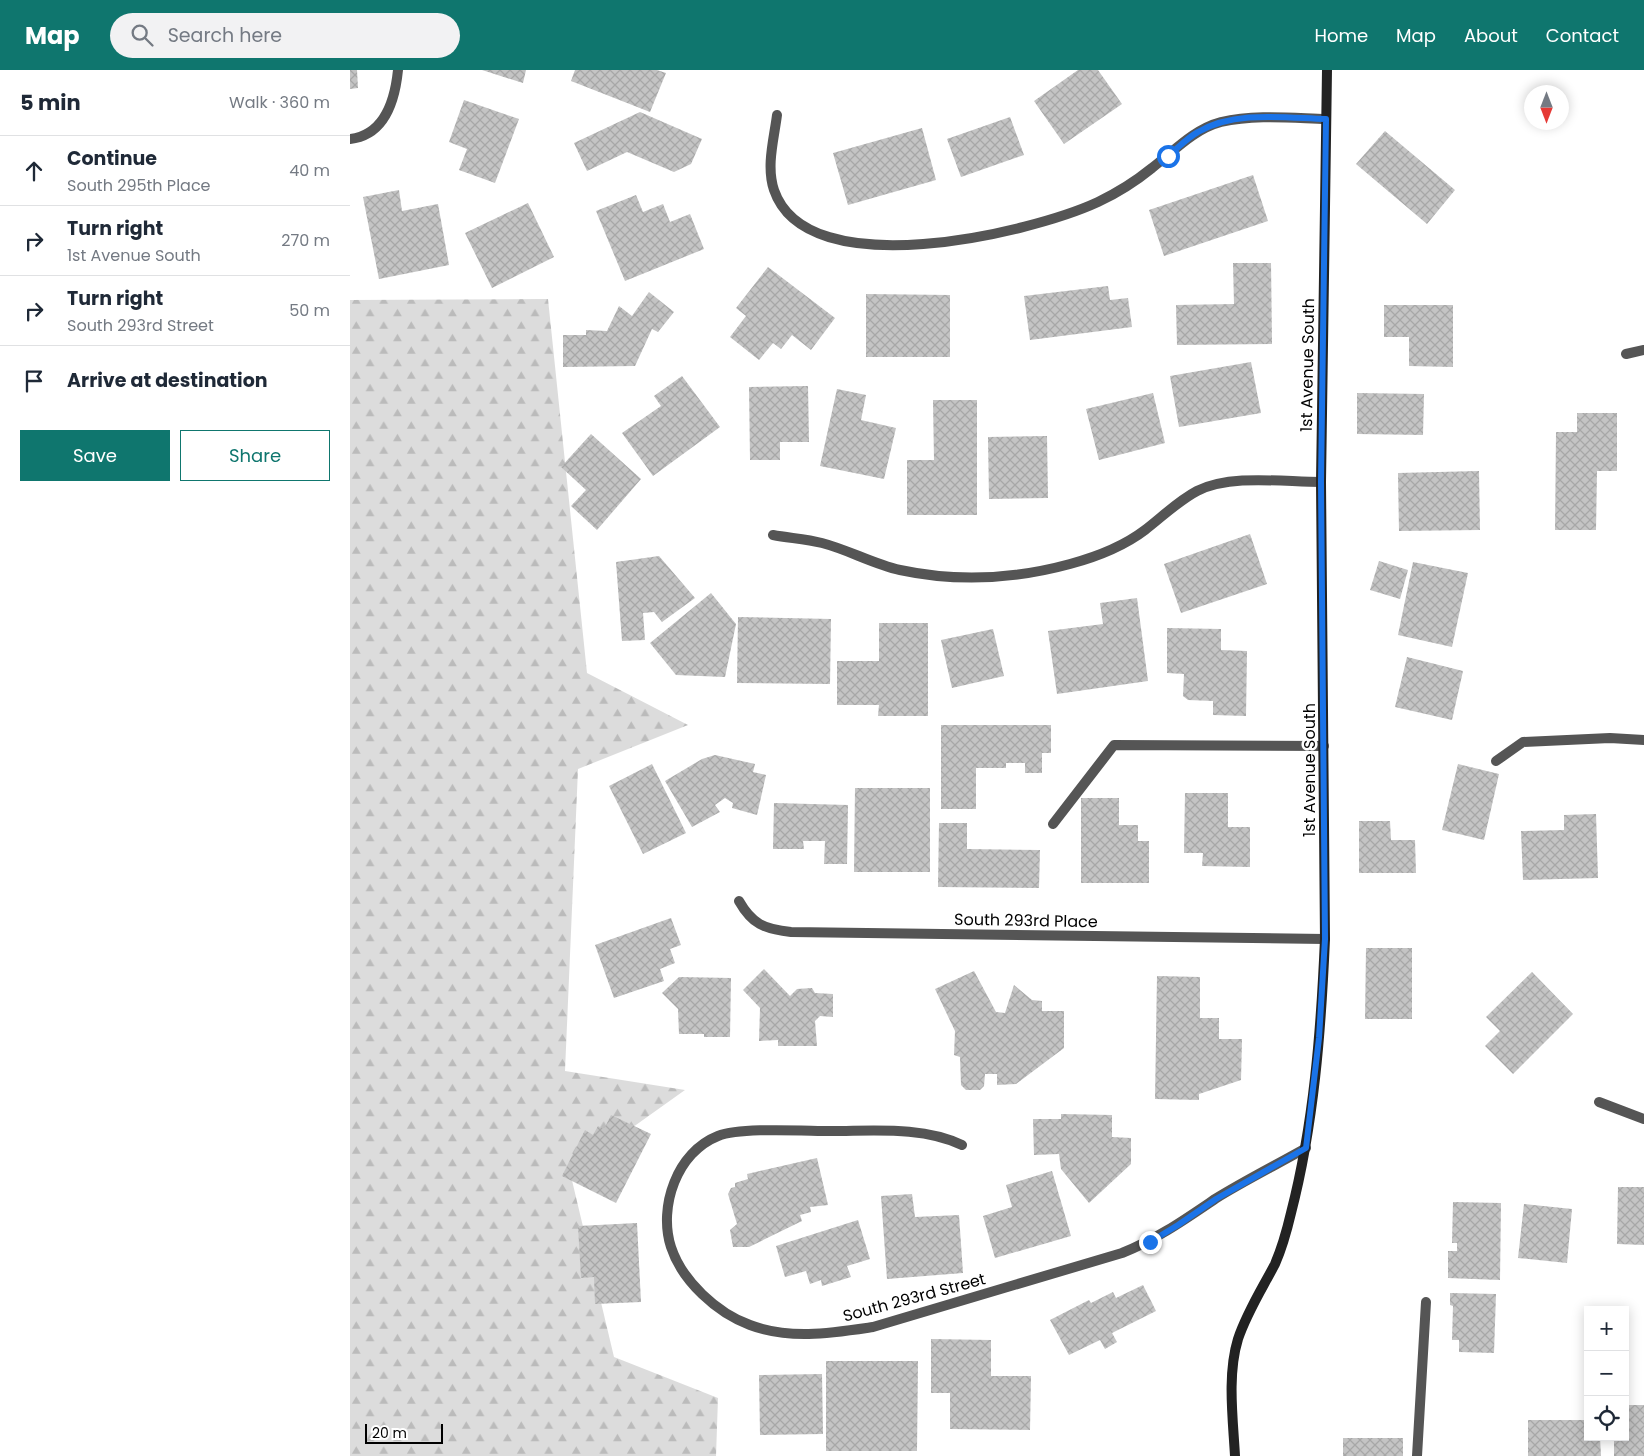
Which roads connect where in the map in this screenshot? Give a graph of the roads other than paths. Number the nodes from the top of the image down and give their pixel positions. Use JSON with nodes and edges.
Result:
{"nodes":[{"id":1,"x":398,"y":70,"type":"edge"},
{"id":2,"x":1327,"y":70,"type":"edge"},
{"id":3,"x":777,"y":115,"type":"dead end"},
{"id":4,"x":1326,"y":119,"type":"junction"},
{"id":5,"x":350,"y":139,"type":"edge"},
{"id":6,"x":1644,"y":350,"type":"edge"},
{"id":7,"x":1626,"y":354,"type":"dead end"},
{"id":8,"x":1321,"y":482,"type":"junction"},
{"id":9,"x":773,"y":535,"type":"dead end"},
{"id":10,"x":1644,"y":740,"type":"edge"},
{"id":11,"x":1324,"y":746,"type":"junction"},
{"id":12,"x":1496,"y":761,"type":"dead end"},
{"id":13,"x":1053,"y":824,"type":"dead end"},
{"id":14,"x":739,"y":901,"type":"dead end"},
{"id":15,"x":1325,"y":939,"type":"junction"},
{"id":16,"x":1599,"y":1102,"type":"dead end"},
{"id":17,"x":1644,"y":1120,"type":"edge"},
{"id":18,"x":962,"y":1144,"type":"dead end"},
{"id":19,"x":1306,"y":1148,"type":"junction"},
{"id":20,"x":1426,"y":1302,"type":"dead end"},
{"id":21,"x":1235,"y":1456,"type":"edge"},
{"id":22,"x":1417,"y":1456,"type":"edge"}],
"edges":[{"from":1,"to":5,"type":"street"},
{"from":2,"to":4,"type":"street","name":"1st Avenue South"},
{"from":3,"to":4,"type":"street"},
{"from":4,"to":8,"type":"street","name":"1st Avenue South"},
{"from":6,"to":7,"type":"street"},
{"from":8,"to":9,"type":"street"},
{"from":8,"to":11,"type":"street","name":"1st Avenue South"},
{"from":10,"to":12,"type":"street"},
{"from":11,"to":13,"type":"street"},
{"from":11,"to":15,"type":"street","name":"1st Avenue South"},
{"from":14,"to":15,"type":"street","name":"South 293rd Place"},
{"from":15,"to":19,"type":"street","name":"1st Avenue South"},
{"from":16,"to":17,"type":"street"},
{"from":18,"to":19,"type":"street","name":"South 293rd Street"},
{"from":19,"to":21,"type":"street","name":"1st Avenue South"},
{"from":20,"to":22,"type":"street"}]}
